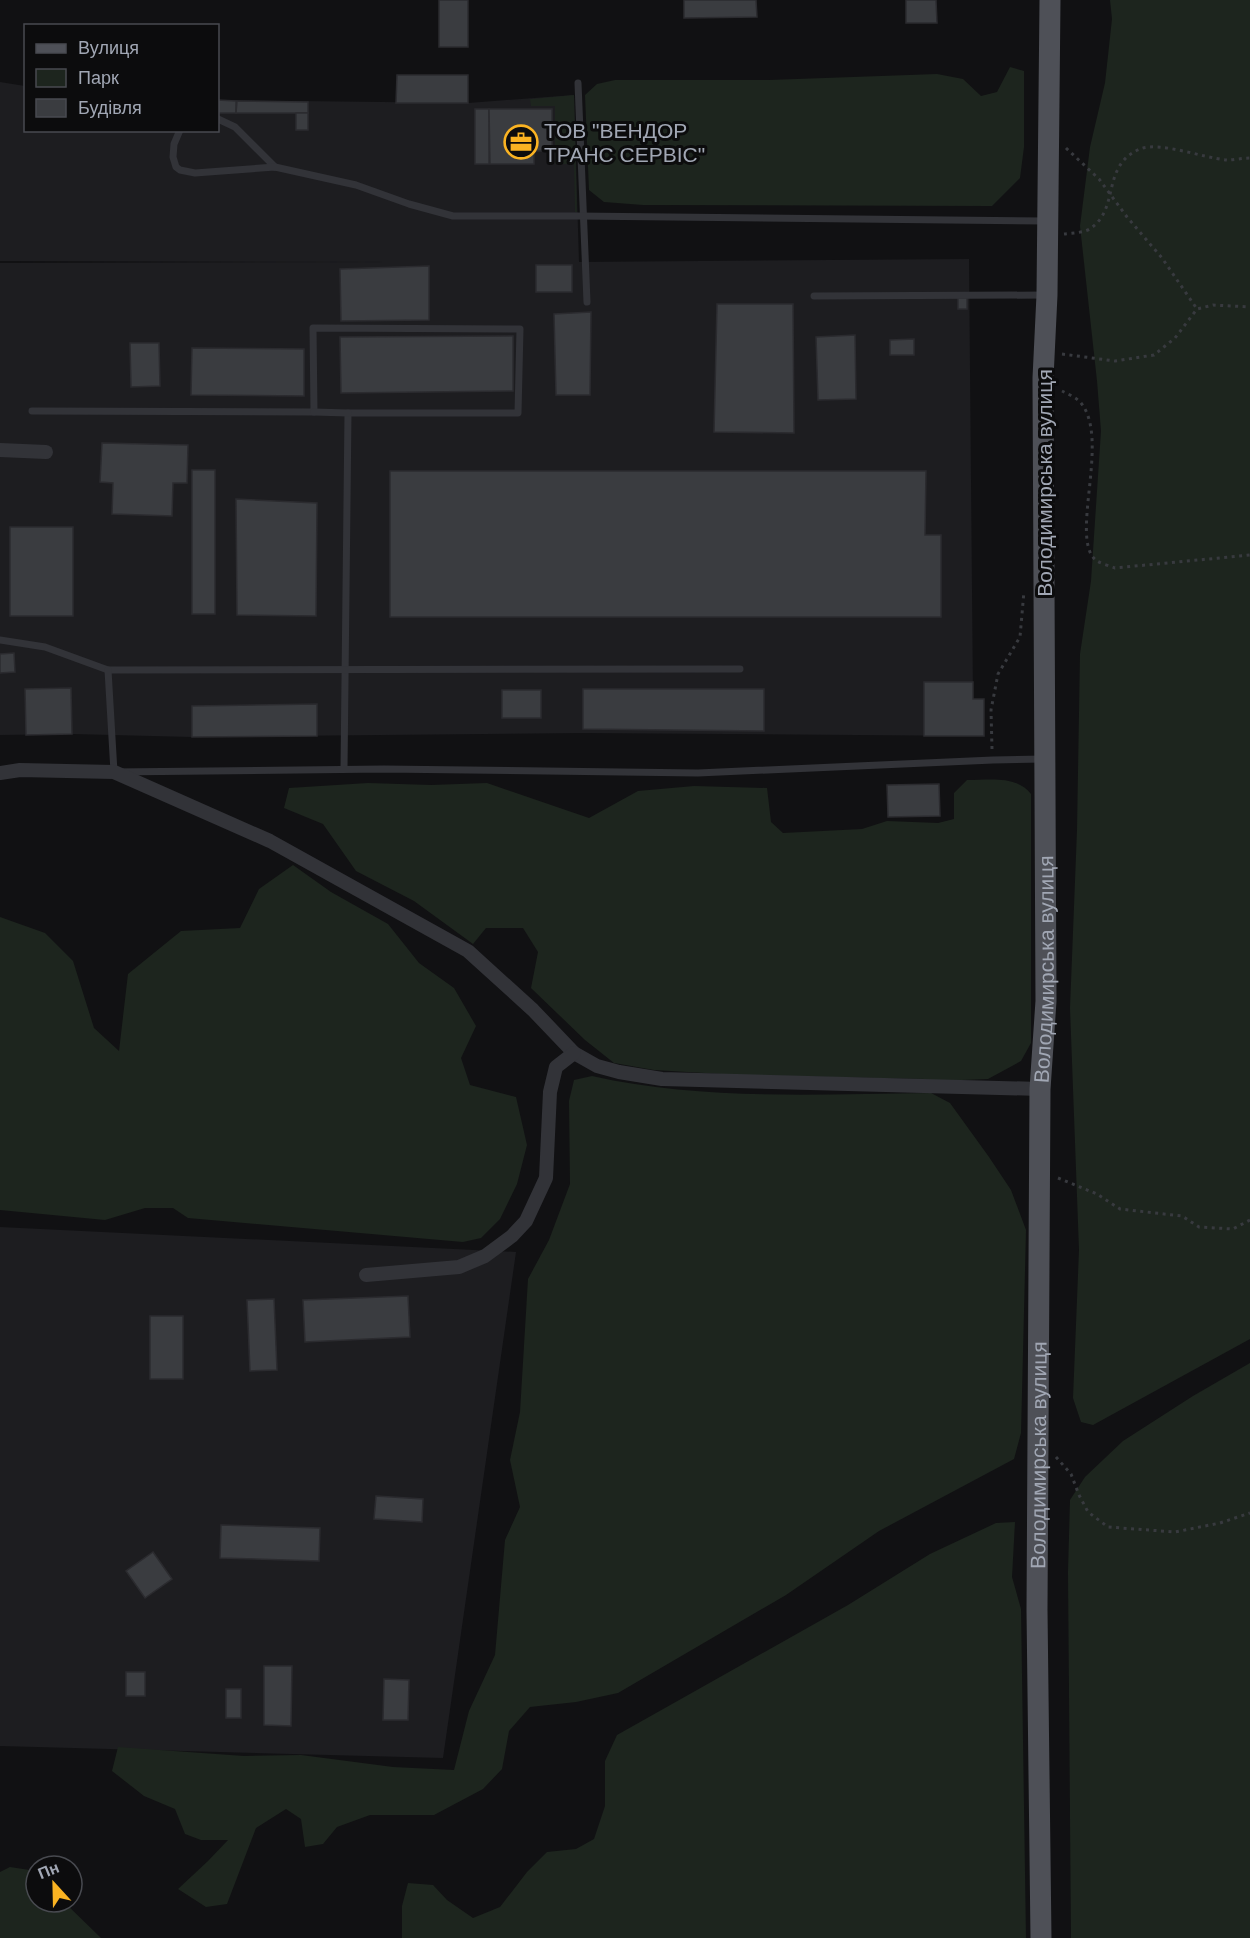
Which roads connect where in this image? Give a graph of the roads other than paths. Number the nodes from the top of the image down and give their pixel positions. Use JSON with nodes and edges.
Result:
{"nodes":[{"id":1,"x":1050,"y":0,"type":"edge"},
{"id":2,"x":578,"y":83,"type":"dead end"},
{"id":3,"x":219,"y":119,"type":"edge"},
{"id":4,"x":179,"y":132,"type":"edge"},
{"id":5,"x":275,"y":167,"type":"junction"},
{"id":6,"x":583,"y":216,"type":"junction"},
{"id":7,"x":1047,"y":226,"type":"junction"},
{"id":8,"x":1047,"y":295,"type":"junction"},
{"id":9,"x":814,"y":296,"type":"dead end"},
{"id":10,"x":587,"y":302,"type":"dead end"},
{"id":11,"x":32,"y":411,"type":"dead end"},
{"id":12,"x":314,"y":412,"type":"junction"},
{"id":13,"x":348,"y":413,"type":"junction"},
{"id":14,"x":0,"y":450,"type":"edge"},
{"id":15,"x":46,"y":452,"type":"dead end"},
{"id":16,"x":0,"y":640,"type":"edge"},
{"id":17,"x":740,"y":669,"type":"dead end"},
{"id":18,"x":108,"y":670,"type":"junction"},
{"id":19,"x":344,"y":671,"type":"junction"},
{"id":20,"x":1046,"y":759,"type":"junction"},
{"id":21,"x":344,"y":769,"type":"junction"},
{"id":22,"x":114,"y":772,"type":"junction"},
{"id":23,"x":0,"y":773,"type":"edge"},
{"id":24,"x":574,"y":1053,"type":"junction"},
{"id":25,"x":1040,"y":1089,"type":"junction"},
{"id":26,"x":366,"y":1275,"type":"dead end"},
{"id":27,"x":1041,"y":1938,"type":"edge"}],
"edges":[{"from":1,"to":7,"type":"main road","name":"Володимирська вулиця"},
{"from":2,"to":6,"type":"lane"},
{"from":3,"to":5,"type":"lane"},
{"from":4,"to":5,"type":"lane"},
{"from":5,"to":6,"type":"lane"},
{"from":6,"to":7,"type":"lane"},
{"from":6,"to":10,"type":"lane"},
{"from":7,"to":8,"type":"main road","name":"Володимирська вулиця"},
{"from":8,"to":9,"type":"lane"},
{"from":8,"to":20,"type":"main road","name":"Володимирська вулиця"},
{"from":11,"to":12,"type":"lane"},
{"from":12,"to":13,"type":"lane"},
{"from":12,"to":13,"type":"lane"},
{"from":13,"to":19,"type":"lane"},
{"from":14,"to":15,"type":"street"},
{"from":16,"to":18,"type":"lane"},
{"from":17,"to":19,"type":"lane"},
{"from":18,"to":19,"type":"lane"},
{"from":18,"to":22,"type":"lane"},
{"from":19,"to":21,"type":"lane"},
{"from":20,"to":21,"type":"lane"},
{"from":20,"to":25,"type":"main road","name":"Володимирська вулиця"},
{"from":21,"to":22,"type":"lane"},
{"from":22,"to":23,"type":"street"},
{"from":22,"to":24,"type":"street"},
{"from":24,"to":25,"type":"street"},
{"from":24,"to":26,"type":"street"},
{"from":25,"to":27,"type":"main road","name":"Володимирська вулиця"}]}
